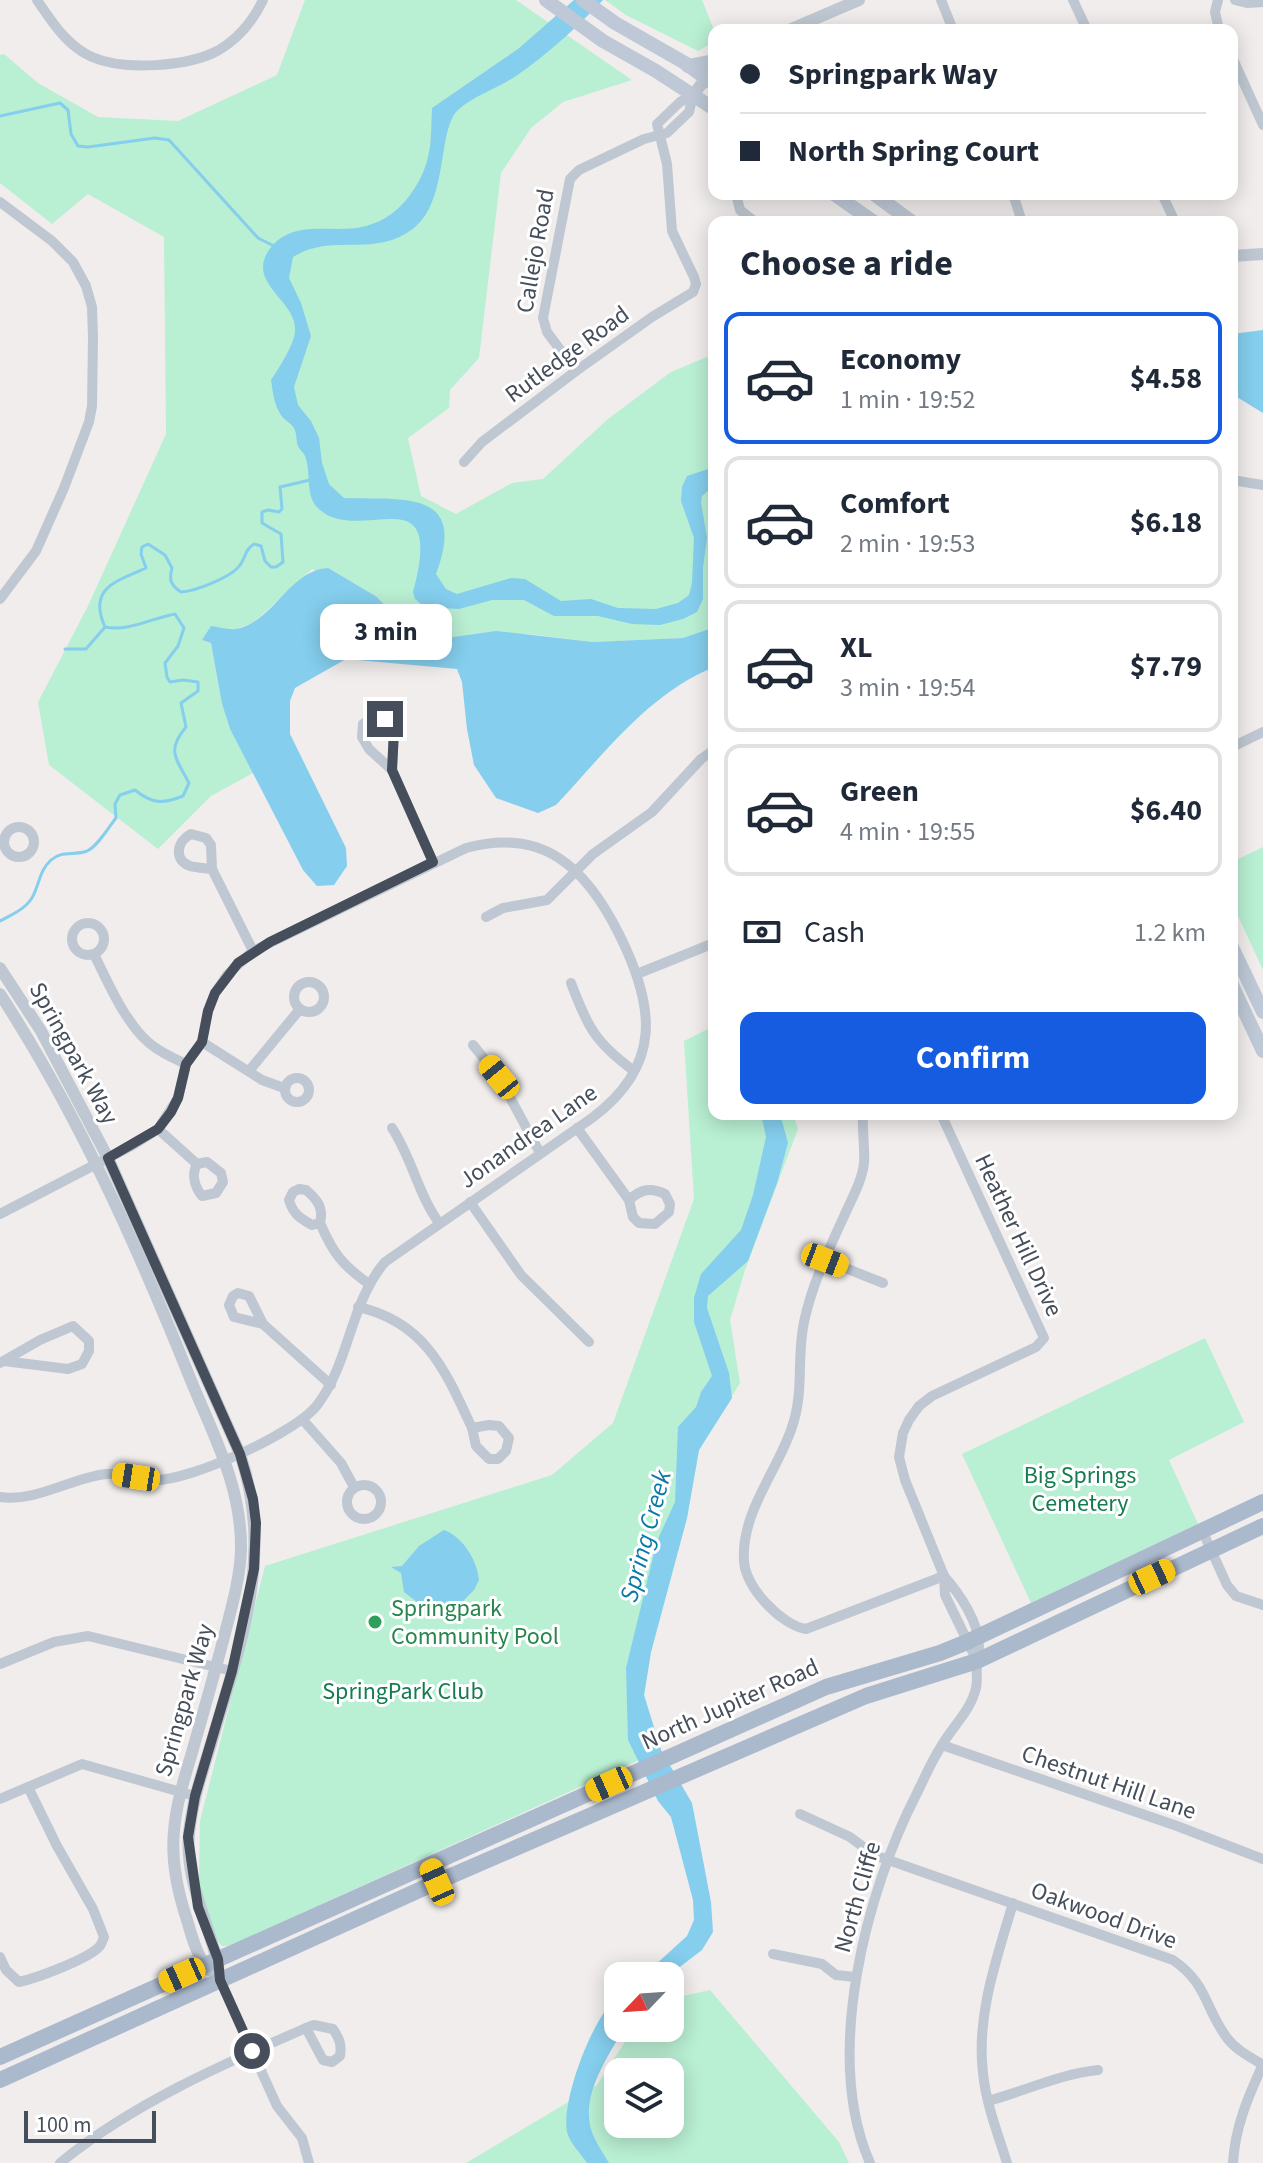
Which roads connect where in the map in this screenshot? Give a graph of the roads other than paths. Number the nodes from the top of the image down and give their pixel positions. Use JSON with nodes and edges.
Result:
{"nodes":[{"id":1,"x":37,"y":0,"type":"edge"},
{"id":2,"x":263,"y":0,"type":"edge"},
{"id":3,"x":546,"y":0,"type":"edge"},
{"id":4,"x":583,"y":0,"type":"edge"},
{"id":5,"x":859,"y":0,"type":"edge"},
{"id":6,"x":941,"y":0,"type":"edge"},
{"id":7,"x":1073,"y":0,"type":"edge"},
{"id":8,"x":1218,"y":0,"type":"edge"},
{"id":9,"x":1235,"y":0,"type":"edge"},
{"id":10,"x":1263,"y":2,"type":"edge"},
{"id":11,"x":803,"y":24,"type":"edge"},
{"id":12,"x":951,"y":24,"type":"edge"},
{"id":13,"x":1084,"y":24,"type":"edge"},
{"id":14,"x":1218,"y":24,"type":"edge"},
{"id":15,"x":708,"y":62,"type":"edge"},
{"id":16,"x":688,"y":66,"type":"junction"},
{"id":17,"x":1238,"y":70,"type":"edge"},
{"id":18,"x":708,"y":76,"type":"edge"},
{"id":19,"x":708,"y":80,"type":"edge"},
{"id":20,"x":693,"y":95,"type":"junction"},
{"id":21,"x":708,"y":105,"type":"edge"},
{"id":22,"x":1263,"y":125,"type":"edge"},
{"id":23,"x":658,"y":134,"type":"junction"},
{"id":24,"x":842,"y":200,"type":"edge"},
{"id":25,"x":882,"y":200,"type":"edge"},
{"id":26,"x":0,"y":202,"type":"edge"},
{"id":27,"x":862,"y":216,"type":"edge"},
{"id":28,"x":904,"y":216,"type":"edge"},
{"id":29,"x":1263,"y":254,"type":"edge"},
{"id":30,"x":1238,"y":256,"type":"edge"},
{"id":31,"x":576,"y":371,"type":"junction"},
{"id":32,"x":464,"y":462,"type":"dead end"},
{"id":33,"x":1238,"y":481,"type":"edge"},
{"id":34,"x":1263,"y":485,"type":"edge"},
{"id":35,"x":0,"y":599,"type":"edge"},
{"id":36,"x":1263,"y":732,"type":"edge"},
{"id":37,"x":1238,"y":744,"type":"edge"},
{"id":38,"x":708,"y":754,"type":"edge"},
{"id":39,"x":392,"y":770,"type":"junction"},
{"id":40,"x":0,"y":823,"type":"edge"},
{"id":41,"x":8,"y":832,"type":"dead end"},
{"id":42,"x":433,"y":862,"type":"junction"},
{"id":43,"x":212,"y":869,"type":"dead end"},
{"id":44,"x":576,"y":871,"type":"junction"},
{"id":45,"x":486,"y":917,"type":"dead end"},
{"id":46,"x":708,"y":945,"type":"edge"},
{"id":47,"x":253,"y":951,"type":"junction"},
{"id":48,"x":94,"y":954,"type":"dead end"},
{"id":49,"x":1238,"y":960,"type":"edge"},
{"id":50,"x":0,"y":968,"type":"edge"},
{"id":51,"x":637,"y":974,"type":"junction"},
{"id":52,"x":571,"y":983,"type":"dead end"},
{"id":53,"x":0,"y":994,"type":"edge"},
{"id":54,"x":1238,"y":997,"type":"edge"},
{"id":55,"x":300,"y":1009,"type":"dead end"},
{"id":56,"x":1263,"y":1012,"type":"edge"},
{"id":57,"x":1261,"y":1041,"type":"edge"},
{"id":58,"x":202,"y":1042,"type":"junction"},
{"id":59,"x":473,"y":1045,"type":"dead end"},
{"id":60,"x":186,"y":1064,"type":"junction"},
{"id":61,"x":249,"y":1071,"type":"junction"},
{"id":62,"x":634,"y":1071,"type":"junction"},
{"id":63,"x":284,"y":1088,"type":"dead end"},
{"id":64,"x":863,"y":1120,"type":"edge"},
{"id":65,"x":944,"y":1120,"type":"edge"},
{"id":66,"x":392,"y":1128,"type":"dead end"},
{"id":67,"x":577,"y":1128,"type":"junction"},
{"id":68,"x":158,"y":1129,"type":"junction"},
{"id":69,"x":540,"y":1153,"type":"junction"},
{"id":70,"x":101,"y":1161,"type":"junction"},
{"id":71,"x":197,"y":1164,"type":"dead end"},
{"id":72,"x":629,"y":1200,"type":"dead end"},
{"id":73,"x":470,"y":1202,"type":"junction"},
{"id":74,"x":0,"y":1214,"type":"edge"},
{"id":75,"x":320,"y":1223,"type":"dead end"},
{"id":76,"x":439,"y":1223,"type":"junction"},
{"id":77,"x":825,"y":1260,"type":"junction"},
{"id":78,"x":883,"y":1283,"type":"dead end"},
{"id":79,"x":369,"y":1284,"type":"junction"},
{"id":80,"x":358,"y":1307,"type":"junction"},
{"id":81,"x":263,"y":1324,"type":"dead end"},
{"id":82,"x":589,"y":1342,"type":"dead end"},
{"id":83,"x":2,"y":1362,"type":"edge"},
{"id":84,"x":331,"y":1385,"type":"junction"},
{"id":85,"x":303,"y":1420,"type":"junction"},
{"id":86,"x":472,"y":1428,"type":"dead end"},
{"id":87,"x":240,"y":1454,"type":"junction"},
{"id":88,"x":226,"y":1459,"type":"junction"},
{"id":89,"x":354,"y":1487,"type":"dead end"},
{"id":90,"x":0,"y":1497,"type":"edge"},
{"id":91,"x":1263,"y":1502,"type":"edge"},
{"id":92,"x":1263,"y":1526,"type":"edge"},
{"id":93,"x":1202,"y":1530,"type":"junction"},
{"id":94,"x":1211,"y":1550,"type":"junction"},
{"id":95,"x":944,"y":1576,"type":"junction"},
{"id":96,"x":1263,"y":1605,"type":"edge"},
{"id":97,"x":973,"y":1639,"type":"junction"},
{"id":98,"x":977,"y":1661,"type":"junction"},
{"id":99,"x":0,"y":1664,"type":"edge"},
{"id":100,"x":216,"y":1667,"type":"junction"},
{"id":101,"x":232,"y":1671,"type":"junction"},
{"id":102,"x":942,"y":1745,"type":"junction"},
{"id":103,"x":28,"y":1787,"type":"junction"},
{"id":104,"x":181,"y":1792,"type":"junction"},
{"id":105,"x":195,"y":1796,"type":"junction"},
{"id":106,"x":0,"y":1799,"type":"edge"},
{"id":107,"x":800,"y":1814,"type":"dead end"},
{"id":108,"x":1263,"y":1859,"type":"edge"},
{"id":109,"x":888,"y":1860,"type":"junction"},
{"id":110,"x":430,"y":1865,"type":"junction"},
{"id":111,"x":437,"y":1882,"type":"junction"},
{"id":112,"x":1013,"y":1903,"type":"junction"},
{"id":113,"x":773,"y":1954,"type":"dead end"},
{"id":114,"x":0,"y":1957,"type":"edge"},
{"id":115,"x":211,"y":1962,"type":"junction"},
{"id":116,"x":855,"y":1977,"type":"junction"},
{"id":117,"x":220,"y":1980,"type":"junction"},
{"id":118,"x":306,"y":2028,"type":"dead end"},
{"id":119,"x":252,"y":2051,"type":"junction"},
{"id":120,"x":0,"y":2057,"type":"edge"},
{"id":121,"x":1263,"y":2065,"type":"edge"},
{"id":122,"x":1098,"y":2070,"type":"dead end"},
{"id":123,"x":0,"y":2080,"type":"edge"},
{"id":124,"x":988,"y":2101,"type":"junction"},
{"id":125,"x":60,"y":2163,"type":"edge"},
{"id":126,"x":309,"y":2163,"type":"edge"},
{"id":127,"x":870,"y":2163,"type":"edge"},
{"id":128,"x":1007,"y":2163,"type":"edge"},
{"id":129,"x":1233,"y":2163,"type":"edge"}],
"edges":[{"from":1,"to":2,"type":"street"},
{"from":3,"to":20,"type":"main road"},
{"from":4,"to":16,"type":"main road"},
{"from":5,"to":11,"type":"street"},
{"from":6,"to":12,"type":"street"},
{"from":7,"to":13,"type":"street"},
{"from":8,"to":14,"type":"street"},
{"from":9,"to":10,"type":"street"},
{"from":15,"to":16,"type":"main road"},
{"from":16,"to":18,"type":"main road"},
{"from":17,"to":22,"type":"street"},
{"from":19,"to":20,"type":"street","name":"Callejo Road"},
{"from":20,"to":21,"type":"main road"},
{"from":20,"to":23,"type":"street","name":"Callejo Road"},
{"from":23,"to":31,"type":"street","name":"Callejo Road"},
{"from":23,"to":31,"type":"street","name":"Rutledge Road"},
{"from":24,"to":27,"type":"main road"},
{"from":25,"to":28,"type":"main road"},
{"from":26,"to":35,"type":"street"},
{"from":29,"to":30,"type":"street"},
{"from":31,"to":32,"type":"street","name":"Rutledge Road"},
{"from":33,"to":34,"type":"street"},
{"from":36,"to":37,"type":"street"},
{"from":38,"to":44,"type":"street"},
{"from":39,"to":39,"type":"street"},
{"from":39,"to":42,"type":"street"},
{"from":40,"to":41,"type":"street"},
{"from":42,"to":44,"type":"street","name":"Jonandrea Lane"},
{"from":42,"to":47,"type":"street","name":"Jonandrea Lane"},
{"from":43,"to":47,"type":"street"},
{"from":44,"to":45,"type":"street"},
{"from":44,"to":51,"type":"street","name":"Jonandrea Lane"},
{"from":46,"to":51,"type":"street"},
{"from":47,"to":58,"type":"street","name":"Jonandrea Lane"},
{"from":48,"to":60,"type":"street"},
{"from":49,"to":56,"type":"main road"},
{"from":50,"to":70,"type":"street","name":"Springpark Way"},
{"from":51,"to":62,"type":"street","name":"Jonandrea Lane"},
{"from":52,"to":62,"type":"street"},
{"from":53,"to":70,"type":"street","name":"Springpark Way"},
{"from":54,"to":57,"type":"main road"},
{"from":55,"to":61,"type":"street"},
{"from":58,"to":60,"type":"street","name":"Jonandrea Lane"},
{"from":58,"to":61,"type":"street"},
{"from":59,"to":69,"type":"street"},
{"from":60,"to":68,"type":"street","name":"Jonandrea Lane"},
{"from":61,"to":63,"type":"street"},
{"from":62,"to":67,"type":"street","name":"Jonandrea Lane"},
{"from":64,"to":77,"type":"street"},
{"from":65,"to":95,"type":"street","name":"Heather Hill Drive"},
{"from":66,"to":76,"type":"street"},
{"from":67,"to":69,"type":"street","name":"Jonandrea Lane"},
{"from":67,"to":72,"type":"street"},
{"from":68,"to":70,"type":"street","name":"Jonandrea Lane"},
{"from":68,"to":71,"type":"street"},
{"from":69,"to":73,"type":"street","name":"Jonandrea Lane"},
{"from":70,"to":74,"type":"street","name":"Jonandrea Lane"},
{"from":70,"to":87,"type":"street","name":"Springpark Way"},
{"from":70,"to":88,"type":"street","name":"Springpark Way"},
{"from":73,"to":76,"type":"street","name":"Jonandrea Lane"},
{"from":73,"to":82,"type":"street"},
{"from":75,"to":79,"type":"street"},
{"from":76,"to":79,"type":"street","name":"Jonandrea Lane"},
{"from":77,"to":78,"type":"street"},
{"from":77,"to":95,"type":"street"},
{"from":79,"to":80,"type":"street","name":"Jonandrea Lane"},
{"from":80,"to":84,"type":"street","name":"Jonandrea Lane"},
{"from":80,"to":86,"type":"street"},
{"from":81,"to":84,"type":"street"},
{"from":83,"to":83,"type":"street"},
{"from":84,"to":85,"type":"street","name":"Jonandrea Lane"},
{"from":85,"to":87,"type":"street","name":"Jonandrea Lane"},
{"from":85,"to":89,"type":"street"},
{"from":87,"to":88,"type":"street","name":"Jonandrea Lane"},
{"from":87,"to":101,"type":"street","name":"Springpark Way"},
{"from":88,"to":90,"type":"street","name":"Jonandrea Lane"},
{"from":88,"to":100,"type":"street","name":"Springpark Way"},
{"from":91,"to":93,"type":"main road","name":"North Jupiter Road"},
{"from":92,"to":94,"type":"main road","name":"North Jupiter Road"},
{"from":93,"to":94,"type":"street"},
{"from":93,"to":97,"type":"main road","name":"North Jupiter Road"},
{"from":94,"to":96,"type":"street"},
{"from":94,"to":98,"type":"main road","name":"North Jupiter Road"},
{"from":95,"to":97,"type":"street","name":"Heather Hill Drive"},
{"from":97,"to":98,"type":"street","name":"Heather Hill Drive"},
{"from":97,"to":110,"type":"main road","name":"North Jupiter Road"},
{"from":98,"to":102,"type":"street","name":"North Cliffe"},
{"from":98,"to":111,"type":"main road","name":"North Jupiter Road"},
{"from":99,"to":100,"type":"street"},
{"from":100,"to":101,"type":"street"},
{"from":100,"to":104,"type":"street","name":"Springpark Way"},
{"from":101,"to":105,"type":"street","name":"Springpark Way"},
{"from":102,"to":108,"type":"street","name":"Chestnut Hill Lane"},
{"from":102,"to":109,"type":"street","name":"North Cliffe"},
{"from":103,"to":104,"type":"street"},
{"from":103,"to":106,"type":"street"},
{"from":103,"to":114,"type":"street"},
{"from":104,"to":105,"type":"street"},
{"from":104,"to":115,"type":"street","name":"Springpark Way"},
{"from":105,"to":115,"type":"street","name":"Springpark Way"},
{"from":107,"to":109,"type":"street","name":"Oakwood Drive"},
{"from":109,"to":112,"type":"street","name":"Oakwood Drive"},
{"from":109,"to":116,"type":"street","name":"North Cliffe"},
{"from":110,"to":111,"type":"main road"},
{"from":110,"to":115,"type":"main road","name":"North Jupiter Road"},
{"from":111,"to":117,"type":"main road","name":"North Jupiter Road"},
{"from":112,"to":121,"type":"street","name":"Oakwood Drive"},
{"from":112,"to":124,"type":"street"},
{"from":113,"to":116,"type":"street"},
{"from":115,"to":117,"type":"street","name":"Springpark Way"},
{"from":115,"to":120,"type":"main road","name":"North Jupiter Road"},
{"from":116,"to":127,"type":"street","name":"North Cliffe"},
{"from":117,"to":119,"type":"street","name":"Springpark Way"},
{"from":117,"to":123,"type":"main road","name":"North Jupiter Road"},
{"from":118,"to":119,"type":"street"},
{"from":119,"to":125,"type":"street"},
{"from":119,"to":126,"type":"street","name":"Springpark Way"},
{"from":121,"to":129,"type":"street"},
{"from":122,"to":124,"type":"street"},
{"from":124,"to":128,"type":"street"}]}
